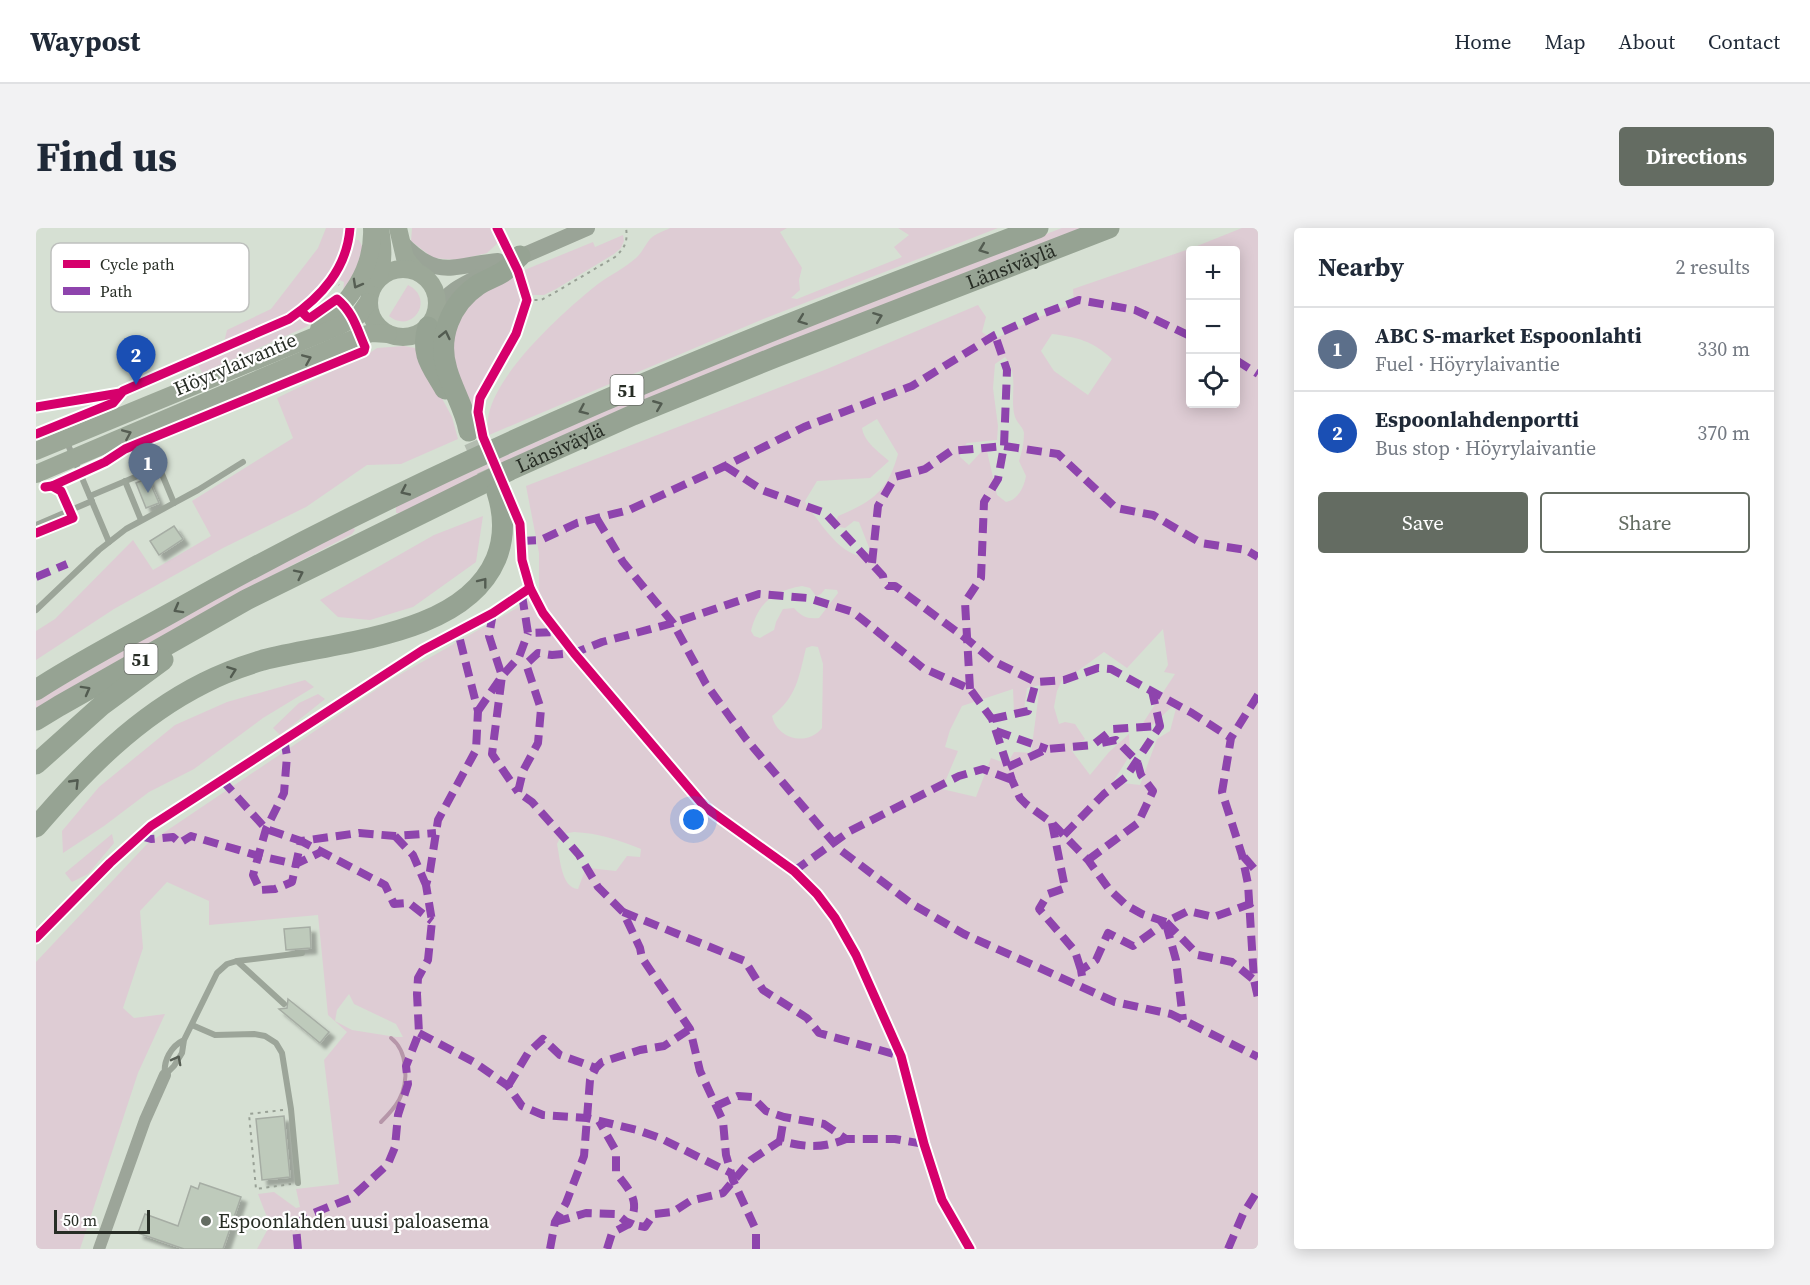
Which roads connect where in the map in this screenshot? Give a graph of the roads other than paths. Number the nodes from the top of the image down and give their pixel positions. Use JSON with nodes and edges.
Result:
{"nodes":[{"id":1,"x":372,"y":228,"type":"edge"},
{"id":2,"x":380,"y":228,"type":"edge"},
{"id":3,"x":587,"y":228,"type":"edge"},
{"id":4,"x":1038,"y":228,"type":"edge"},
{"id":5,"x":1109,"y":228,"type":"edge"},
{"id":6,"x":400,"y":235,"type":"edge"},
{"id":7,"x":519,"y":256,"type":"junction"},
{"id":8,"x":498,"y":261,"type":"junction"},
{"id":9,"x":419,"y":272,"type":"junction"},
{"id":10,"x":378,"y":279,"type":"junction"},
{"id":11,"x":368,"y":302,"type":"junction"},
{"id":12,"x":432,"y":319,"type":"junction"},
{"id":13,"x":388,"y":334,"type":"junction"},
{"id":14,"x":306,"y":340,"type":"junction"},
{"id":15,"x":66,"y":440,"type":"junction"},
{"id":16,"x":36,"y":451,"type":"edge"},
{"id":17,"x":73,"y":457,"type":"junction"},
{"id":18,"x":243,"y":462,"type":"dead end"},
{"id":19,"x":36,"y":474,"type":"edge"},
{"id":20,"x":125,"y":481,"type":"junction"},
{"id":21,"x":497,"y":492,"type":"tunnel mouth"},
{"id":22,"x":91,"y":499,"type":"junction"},
{"id":23,"x":174,"y":503,"type":"junction"},
{"id":24,"x":141,"y":520,"type":"junction"},
{"id":25,"x":36,"y":525,"type":"edge"},
{"id":26,"x":109,"y":542,"type":"junction"},
{"id":27,"x":246,"y":600,"type":"junction"},
{"id":28,"x":36,"y":610,"type":"edge"},
{"id":29,"x":36,"y":690,"type":"edge"},
{"id":30,"x":36,"y":720,"type":"edge"},
{"id":31,"x":36,"y":764,"type":"edge"},
{"id":32,"x":36,"y":827,"type":"edge"},
{"id":33,"x":302,"y":953,"type":"dead end"},
{"id":34,"x":237,"y":961,"type":"junction"},
{"id":35,"x":284,"y":1004,"type":"dead end"},
{"id":36,"x":192,"y":1025,"type":"junction"},
{"id":37,"x":165,"y":1075,"type":"joint"},
{"id":38,"x":298,"y":1184,"type":"road end"},
{"id":39,"x":99,"y":1249,"type":"edge"}],
"edges":[{"from":1,"to":14,"type":"main road","name":"Höyrylaivantie","one_way":true},
{"from":2,"to":10,"type":"main road"},
{"from":3,"to":7,"type":"main road"},
{"from":4,"to":29,"type":"highway","name":"Länsiväylä","number":"51","one_way":true},
{"from":27,"to":5,"type":"highway","name":"Länsiväylä","number":"51","one_way":true},
{"from":6,"to":8,"type":"main road"},
{"from":6,"to":9,"type":"main road"},
{"from":7,"to":8,"type":"main road"},
{"from":7,"to":12,"type":"main road"},
{"from":12,"to":7,"type":"highway","one_way":true},
{"from":8,"to":9,"type":"main road"},
{"from":9,"to":10,"type":"main road"},
{"from":9,"to":12,"type":"main road"},
{"from":10,"to":11,"type":"main road"},
{"from":11,"to":13,"type":"main road"},
{"from":11,"to":14,"type":"main road","name":"Höyrylaivantie"},
{"from":12,"to":13,"type":"main road"},
{"from":17,"to":13,"type":"main road","name":"Höyrylaivantie","one_way":true},
{"from":14,"to":15,"type":"main road","name":"Höyrylaivantie"},
{"from":15,"to":16,"type":"main road","name":"Höyrylaivantie"},
{"from":15,"to":17,"type":"lane"},
{"from":17,"to":19,"type":"main road","name":"Höyrylaivantie"},
{"from":17,"to":22,"type":"lane"},
{"from":18,"to":23,"type":"lane"},
{"from":20,"to":22,"type":"lane"},
{"from":20,"to":23,"type":"lane"},
{"from":20,"to":24,"type":"lane"},
{"from":32,"to":21,"type":"highway","one_way":true},
{"from":22,"to":25,"type":"lane"},
{"from":22,"to":26,"type":"lane"},
{"from":23,"to":24,"type":"lane"},
{"from":24,"to":26,"type":"lane"},
{"from":26,"to":28,"type":"lane"},
{"from":30,"to":27,"type":"highway","name":"Länsiväylä","number":"51","one_way":true},
{"from":27,"to":31,"type":"highway"},
{"from":33,"to":34,"type":"lane"},
{"from":34,"to":35,"type":"lane"},
{"from":34,"to":36,"type":"lane"},
{"from":36,"to":37,"type":"lane"},
{"from":36,"to":38,"type":"lane"},
{"from":37,"to":39,"type":"street"}]}
